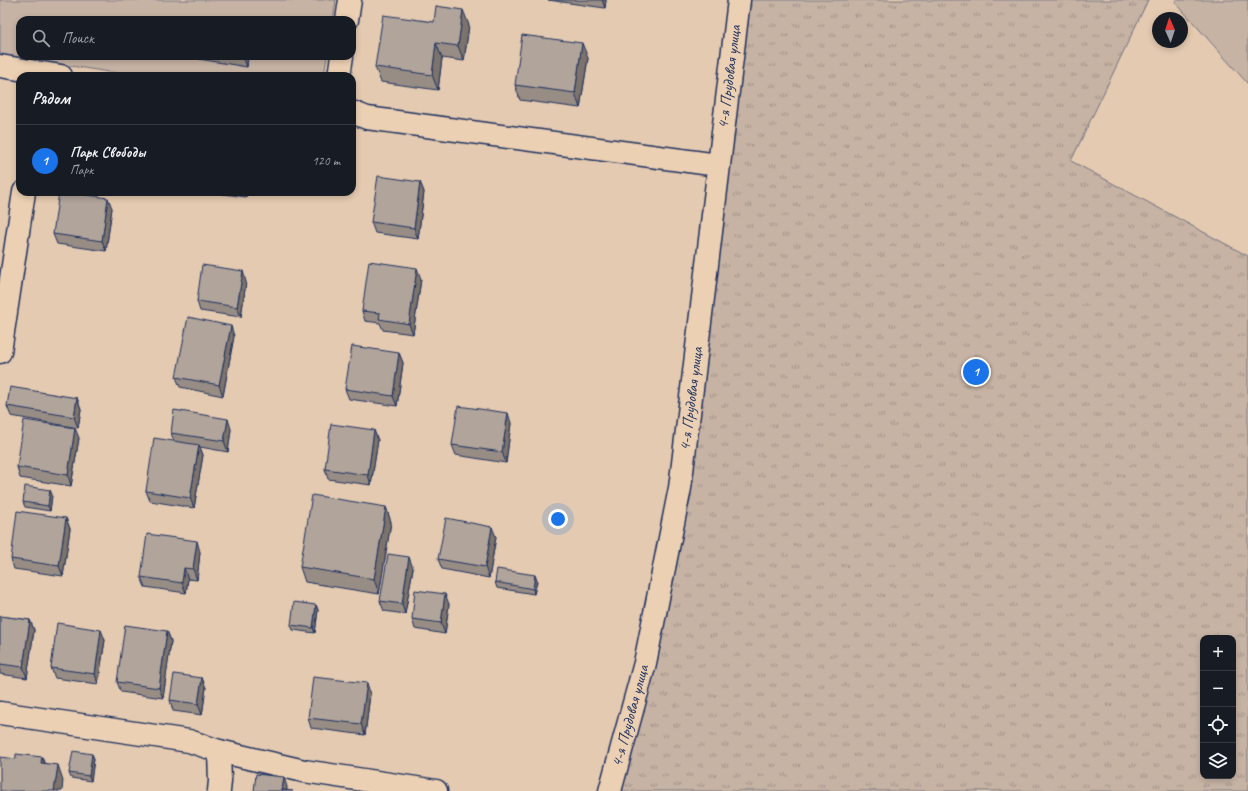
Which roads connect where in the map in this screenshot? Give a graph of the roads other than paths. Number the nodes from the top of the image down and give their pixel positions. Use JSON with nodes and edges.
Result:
{"nodes":[{"id":1,"x":350,"y":0,"type":"edge"},
{"id":2,"x":739,"y":0,"type":"edge"},
{"id":3,"x":348,"y":16,"type":"edge"},
{"id":4,"x":341,"y":60,"type":"edge"},
{"id":5,"x":0,"y":66,"type":"edge"},
{"id":6,"x":32,"y":72,"type":"edge"},
{"id":7,"x":340,"y":72,"type":"edge"},
{"id":8,"x":356,"y":114,"type":"edge"},
{"id":9,"x":718,"y":165,"type":"junction"},
{"id":10,"x":23,"y":196,"type":"edge"},
{"id":11,"x":0,"y":352,"type":"edge"},
{"id":12,"x":0,"y":713,"type":"edge"},
{"id":13,"x":219,"y":751,"type":"junction"},
{"id":14,"x":219,"y":791,"type":"edge"},
{"id":15,"x":436,"y":791,"type":"edge"},
{"id":16,"x":610,"y":791,"type":"edge"}],
"edges":[{"from":1,"to":3,"type":"main road"},
{"from":2,"to":9,"type":"main road","name":"4-я Прудовая улица"},
{"from":4,"to":7,"type":"main road"},
{"from":5,"to":6,"type":"main road"},
{"from":8,"to":9,"type":"main road"},
{"from":9,"to":16,"type":"main road","name":"4-я Прудовая улица"},
{"from":10,"to":11,"type":"main road"},
{"from":12,"to":13,"type":"main road"},
{"from":13,"to":14,"type":"main road"},
{"from":13,"to":15,"type":"main road"}]}
